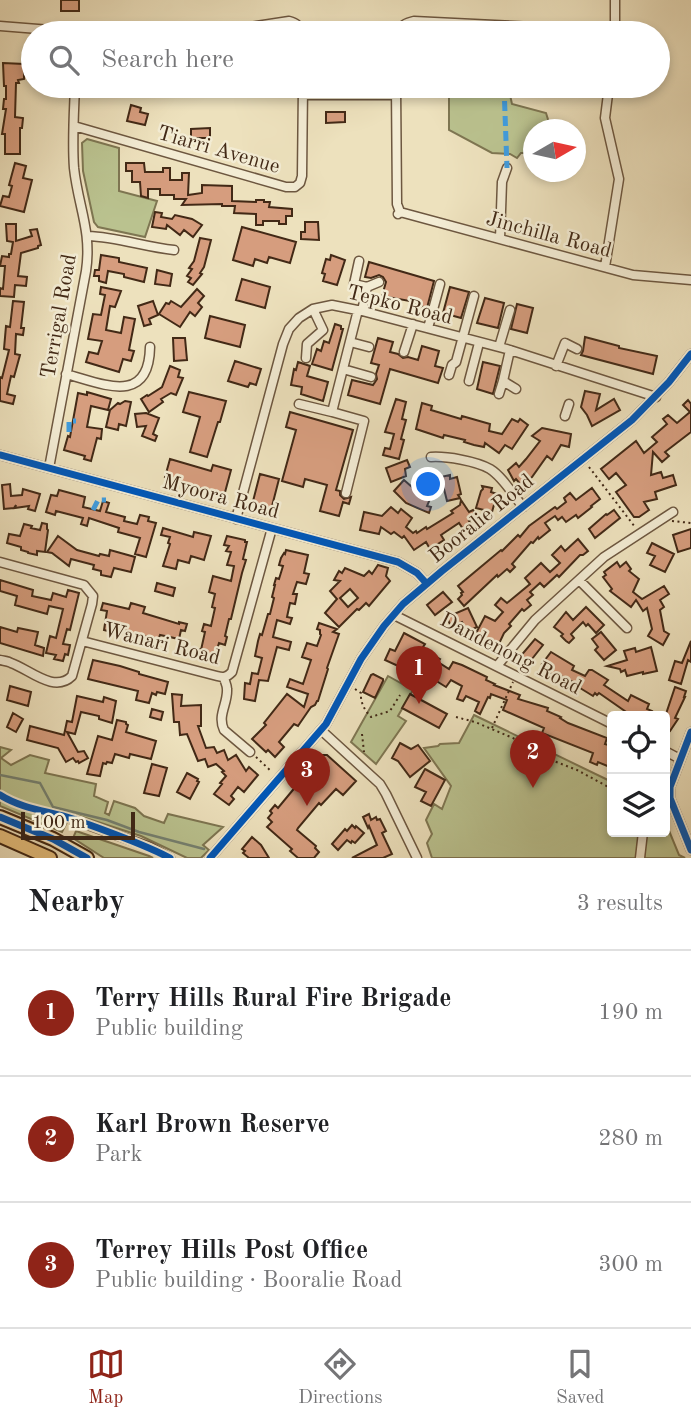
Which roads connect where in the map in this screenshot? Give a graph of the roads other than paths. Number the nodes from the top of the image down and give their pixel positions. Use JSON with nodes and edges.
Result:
{"nodes":[{"id":1,"x":615,"y":0,"type":"edge"},
{"id":2,"x":615,"y":21,"type":"edge"},
{"id":3,"x":0,"y":26,"type":"edge"},
{"id":4,"x":21,"y":28,"type":"edge"},
{"id":5,"x":75,"y":98,"type":"edge"},
{"id":6,"x":303,"y":98,"type":"edge"},
{"id":7,"x":396,"y":98,"type":"edge"},
{"id":8,"x":608,"y":98,"type":"edge"},
{"id":9,"x":74,"y":126,"type":"junction"},
{"id":10,"x":507,"y":168,"type":"dead end"},
{"id":11,"x":88,"y":236,"type":"junction"},
{"id":12,"x":500,"y":239,"type":"junction"},
{"id":13,"x":174,"y":250,"type":"dead end"},
{"id":14,"x":359,"y":261,"type":"dead end"},
{"id":15,"x":605,"y":267,"type":"junction"},
{"id":16,"x":691,"y":279,"type":"edge"},
{"id":17,"x":379,"y":282,"type":"dead end"},
{"id":18,"x":440,"y":284,"type":"dead end"},
{"id":19,"x":367,"y":287,"type":"junction"},
{"id":20,"x":474,"y":296,"type":"dead end"},
{"id":21,"x":313,"y":309,"type":"junction"},
{"id":22,"x":510,"y":310,"type":"dead end"},
{"id":23,"x":360,"y":311,"type":"junction"},
{"id":24,"x":413,"y":324,"type":"junction"},
{"id":25,"x":428,"y":328,"type":"junction"},
{"id":26,"x":462,"y":338,"type":"junction"},
{"id":27,"x":350,"y":342,"type":"junction"},
{"id":28,"x":479,"y":342,"type":"junction"},
{"id":29,"x":150,"y":346,"type":"dead end"},
{"id":30,"x":369,"y":347,"type":"dead end"},
{"id":31,"x":499,"y":347,"type":"junction"},
{"id":32,"x":577,"y":349,"type":"dead end"},
{"id":33,"x":510,"y":350,"type":"junction"},
{"id":34,"x":404,"y":352,"type":"dead end"},
{"id":35,"x":691,"y":354,"type":"edge"},
{"id":36,"x":306,"y":358,"type":"dead end"},
{"id":37,"x":556,"y":366,"type":"junction"},
{"id":38,"x":343,"y":369,"type":"junction"},
{"id":39,"x":66,"y":374,"type":"junction"},
{"id":40,"x":449,"y":374,"type":"dead end"},
{"id":41,"x":371,"y":377,"type":"dead end"},
{"id":42,"x":469,"y":381,"type":"dead end"},
{"id":43,"x":503,"y":381,"type":"junction"},
{"id":44,"x":516,"y":388,"type":"dead end"},
{"id":45,"x":499,"y":394,"type":"dead end"},
{"id":46,"x":656,"y":397,"type":"junction"},
{"id":47,"x":299,"y":404,"type":"dead end"},
{"id":48,"x":569,"y":404,"type":"dead end"},
{"id":49,"x":332,"y":412,"type":"junction"},
{"id":50,"x":565,"y":416,"type":"dead end"},
{"id":51,"x":0,"y":455,"type":"edge"},
{"id":52,"x":430,"y":457,"type":"dead end"},
{"id":53,"x":49,"y":468,"type":"junction"},
{"id":54,"x":346,"y":493,"type":"dead end"},
{"id":55,"x":523,"y":507,"type":"junction"},
{"id":56,"x":673,"y":512,"type":"dead end"},
{"id":57,"x":236,"y":519,"type":"junction"},
{"id":58,"x":272,"y":528,"type":"junction"},
{"id":59,"x":0,"y":562,"type":"edge"},
{"id":60,"x":579,"y":580,"type":"junction"},
{"id":61,"x":427,"y":584,"type":"junction"},
{"id":62,"x":394,"y":615,"type":"junction"},
{"id":63,"x":627,"y":628,"type":"dead end"},
{"id":64,"x":82,"y":641,"type":"junction"},
{"id":65,"x":0,"y":660,"type":"edge"},
{"id":66,"x":497,"y":666,"type":"junction"},
{"id":67,"x":224,"y":678,"type":"junction"},
{"id":68,"x":607,"y":721,"type":"edge"},
{"id":69,"x":321,"y":730,"type":"junction"},
{"id":70,"x":691,"y":732,"type":"edge"},
{"id":71,"x":250,"y":752,"type":"road end"},
{"id":72,"x":670,"y":754,"type":"edge"},
{"id":73,"x":680,"y":759,"type":"junction"},
{"id":74,"x":0,"y":817,"type":"edge"},
{"id":75,"x":74,"y":820,"type":"dead end"},
{"id":76,"x":0,"y":836,"type":"edge"},
{"id":77,"x":642,"y":837,"type":"edge"},
{"id":78,"x":691,"y":850,"type":"edge"},
{"id":79,"x":50,"y":858,"type":"edge"},
{"id":80,"x":87,"y":858,"type":"edge"},
{"id":81,"x":170,"y":858,"type":"edge"},
{"id":82,"x":210,"y":858,"type":"edge"},
{"id":83,"x":417,"y":858,"type":"edge"},
{"id":84,"x":640,"y":858,"type":"edge"}],
"edges":[{"from":1,"to":2,"type":"street"},
{"from":3,"to":4,"type":"street"},
{"from":5,"to":9,"type":"street","name":"Terrigal Road"},
{"from":6,"to":9,"type":"street","name":"Tiarri Avenue"},
{"from":7,"to":12,"type":"street","name":"Jinchilla Road"},
{"from":8,"to":15,"type":"street"},
{"from":9,"to":11,"type":"street","name":"Terrigal Road"},
{"from":10,"to":12,"type":"street"},
{"from":11,"to":13,"type":"street"},
{"from":11,"to":39,"type":"street","name":"Terrigal Road"},
{"from":12,"to":15,"type":"street","name":"Jinchilla Road"},
{"from":14,"to":19,"type":"street"},
{"from":15,"to":16,"type":"street","name":"Jinchilla Road"},
{"from":17,"to":19,"type":"street"},
{"from":18,"to":25,"type":"street"},
{"from":19,"to":23,"type":"street"},
{"from":20,"to":26,"type":"street"},
{"from":21,"to":23,"type":"street","name":"Tepko Road"},
{"from":21,"to":36,"type":"street"},
{"from":21,"to":57,"type":"street"},
{"from":22,"to":31,"type":"street"},
{"from":23,"to":24,"type":"street","name":"Tepko Road"},
{"from":23,"to":27,"type":"street"},
{"from":24,"to":25,"type":"street","name":"Tepko Road"},
{"from":24,"to":34,"type":"street"},
{"from":25,"to":26,"type":"street","name":"Tepko Road"},
{"from":26,"to":28,"type":"street","name":"Tepko Road"},
{"from":26,"to":40,"type":"street"},
{"from":27,"to":30,"type":"street"},
{"from":27,"to":38,"type":"street"},
{"from":28,"to":31,"type":"street","name":"Tepko Road"},
{"from":28,"to":42,"type":"street"},
{"from":29,"to":39,"type":"street"},
{"from":31,"to":33,"type":"street","name":"Tepko Road"},
{"from":32,"to":37,"type":"street"},
{"from":33,"to":37,"type":"street","name":"Tepko Road"},
{"from":33,"to":43,"type":"street"},
{"from":35,"to":46,"type":"street","name":"Booralie Road"},
{"from":37,"to":46,"type":"street","name":"Tepko Road"},
{"from":38,"to":41,"type":"street"},
{"from":38,"to":49,"type":"street"},
{"from":39,"to":53,"type":"street","name":"Terrigal Road"},
{"from":43,"to":44,"type":"street"},
{"from":43,"to":45,"type":"street"},
{"from":46,"to":55,"type":"street","name":"Booralie Road"},
{"from":47,"to":49,"type":"street"},
{"from":48,"to":50,"type":"street"},
{"from":49,"to":54,"type":"street"},
{"from":51,"to":53,"type":"street","name":"Myoora Road"},
{"from":52,"to":55,"type":"street"},
{"from":53,"to":57,"type":"street","name":"Myoora Road"},
{"from":55,"to":61,"type":"street","name":"Booralie Road"},
{"from":56,"to":60,"type":"street"},
{"from":57,"to":58,"type":"street","name":"Myoora Road"},
{"from":58,"to":61,"type":"street","name":"Myoora Road"},
{"from":58,"to":67,"type":"street","name":"Wanari Road"},
{"from":59,"to":64,"type":"street"},
{"from":60,"to":63,"type":"street"},
{"from":60,"to":66,"type":"street"},
{"from":61,"to":62,"type":"street","name":"Booralie Road"},
{"from":62,"to":66,"type":"street","name":"Dandenong Road"},
{"from":62,"to":69,"type":"street","name":"Booralie Road"},
{"from":64,"to":65,"type":"street"},
{"from":64,"to":67,"type":"street","name":"Wanari Road"},
{"from":66,"to":68,"type":"street","name":"Dandenong Road"},
{"from":67,"to":71,"type":"street"},
{"from":69,"to":82,"type":"street","name":"Booralie Road"},
{"from":69,"to":83,"type":"street"},
{"from":70,"to":73,"type":"street"},
{"from":72,"to":73,"type":"street"},
{"from":73,"to":78,"type":"street"},
{"from":74,"to":80,"type":"highway"},
{"from":75,"to":81,"type":"street"},
{"from":76,"to":79,"type":"highway"},
{"from":77,"to":84,"type":"street"}]}
